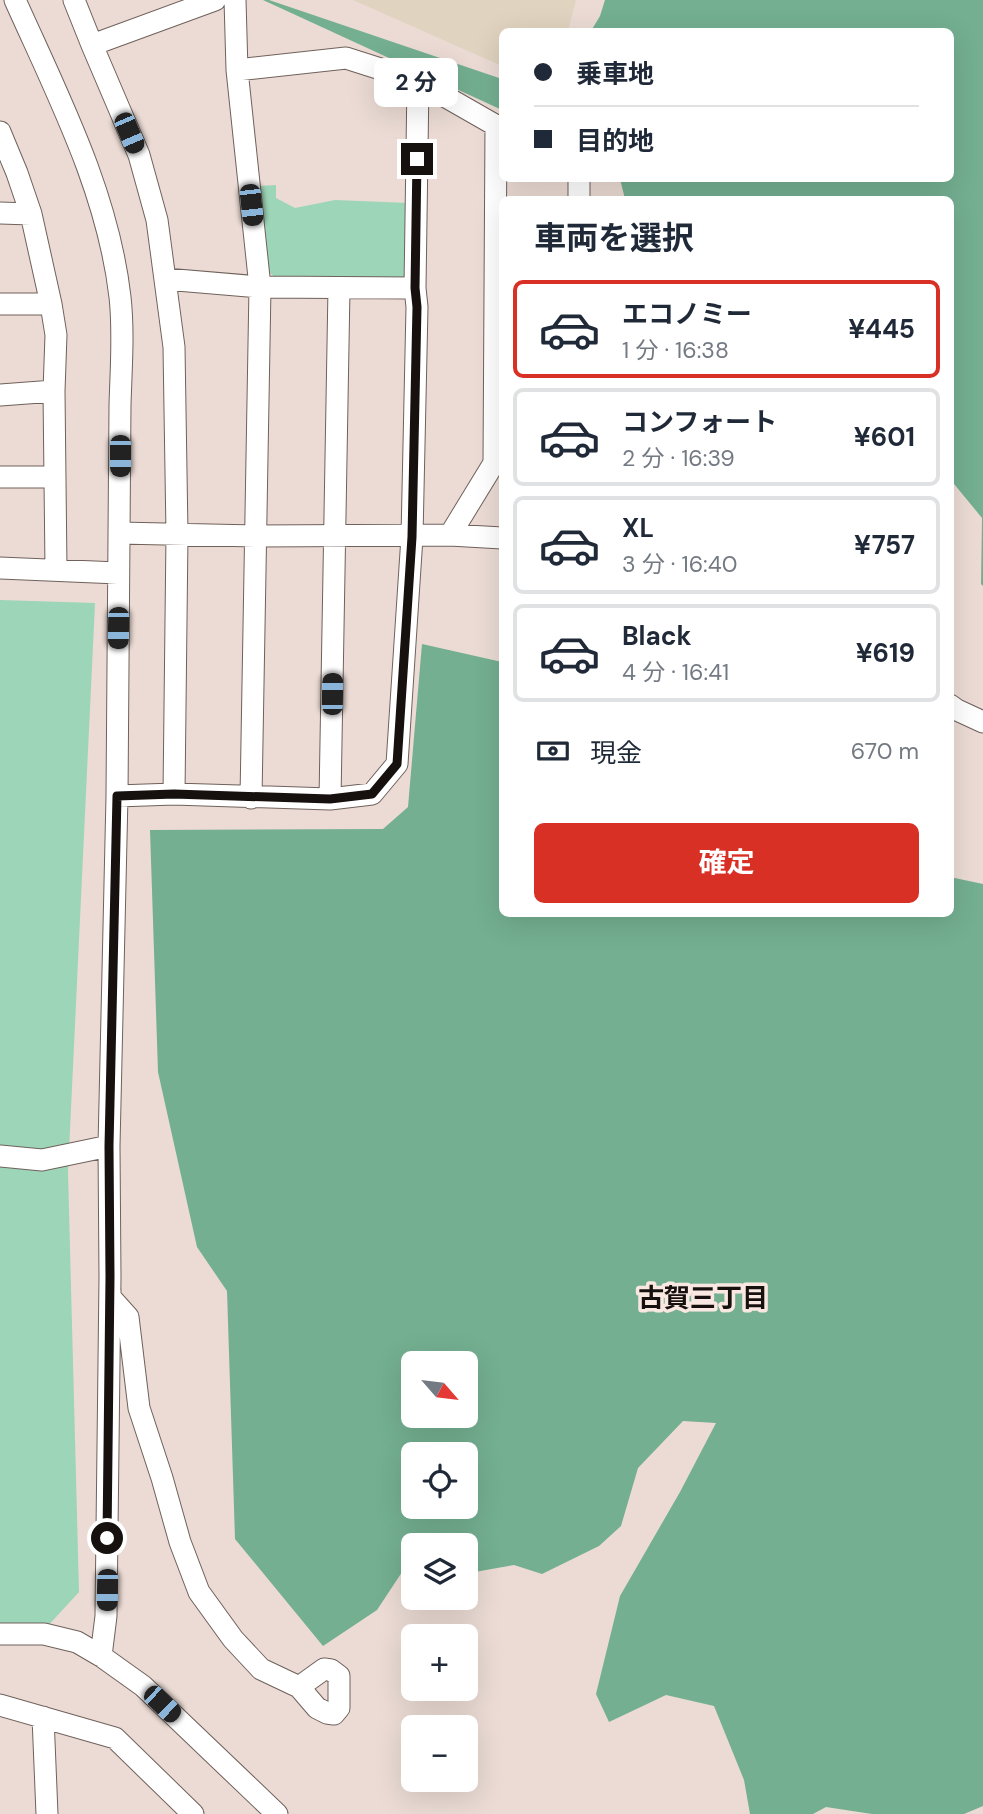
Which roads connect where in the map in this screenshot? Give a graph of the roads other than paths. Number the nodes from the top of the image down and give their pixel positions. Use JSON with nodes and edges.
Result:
{"nodes":[{"id":1,"x":16,"y":0,"type":"edge"},
{"id":2,"x":74,"y":0,"type":"edge"},
{"id":3,"x":215,"y":0,"type":"edge"},
{"id":4,"x":235,"y":0,"type":"edge"},
{"id":5,"x":92,"y":45,"type":"junction"},
{"id":6,"x":237,"y":69,"type":"junction"},
{"id":7,"x":418,"y":81,"type":"junction"},
{"id":8,"x":499,"y":127,"type":"edge"},
{"id":9,"x":0,"y":132,"type":"edge"},
{"id":10,"x":0,"y":213,"type":"edge"},
{"id":11,"x":32,"y":214,"type":"junction"},
{"id":12,"x":165,"y":279,"type":"junction"},
{"id":13,"x":260,"y":287,"type":"junction"},
{"id":14,"x":339,"y":288,"type":"junction"},
{"id":15,"x":415,"y":288,"type":"junction"},
{"id":16,"x":0,"y":304,"type":"edge"},
{"id":17,"x":51,"y":304,"type":"junction"},
{"id":18,"x":54,"y":391,"type":"junction"},
{"id":19,"x":0,"y":395,"type":"edge"},
{"id":20,"x":498,"y":460,"type":"edge"},
{"id":21,"x":0,"y":477,"type":"edge"},
{"id":22,"x":55,"y":477,"type":"junction"},
{"id":23,"x":119,"y":533,"type":"junction"},
{"id":24,"x":177,"y":534,"type":"junction"},
{"id":25,"x":335,"y":535,"type":"junction"},
{"id":26,"x":450,"y":535,"type":"junction"},
{"id":27,"x":256,"y":536,"type":"junction"},
{"id":28,"x":412,"y":537,"type":"junction"},
{"id":29,"x":499,"y":538,"type":"edge"},
{"id":30,"x":0,"y":568,"type":"edge"},
{"id":31,"x":56,"y":569,"type":"junction"},
{"id":32,"x":118,"y":573,"type":"junction"},
{"id":33,"x":954,"y":708,"type":"edge"},
{"id":34,"x":983,"y":722,"type":"edge"},
{"id":35,"x":174,"y":794,"type":"junction"},
{"id":36,"x":117,"y":796,"type":"junction"},
{"id":37,"x":251,"y":798,"type":"junction"},
{"id":38,"x":330,"y":799,"type":"junction"},
{"id":39,"x":109,"y":1146,"type":"junction"},
{"id":40,"x":0,"y":1156,"type":"edge"},
{"id":41,"x":110,"y":1277,"type":"junction"},
{"id":42,"x":0,"y":1634,"type":"edge"},
{"id":43,"x":102,"y":1656,"type":"junction"},
{"id":44,"x":299,"y":1687,"type":"dead end"},
{"id":45,"x":0,"y":1705,"type":"edge"},
{"id":46,"x":43,"y":1717,"type":"junction"},
{"id":47,"x":47,"y":1814,"type":"edge"},
{"id":48,"x":186,"y":1814,"type":"edge"},
{"id":49,"x":276,"y":1814,"type":"edge"}],
"edges":[{"from":1,"to":23,"type":"street"},
{"from":2,"to":5,"type":"street"},
{"from":3,"to":5,"type":"street"},
{"from":4,"to":6,"type":"street"},
{"from":5,"to":12,"type":"street"},
{"from":6,"to":7,"type":"street"},
{"from":6,"to":13,"type":"street"},
{"from":7,"to":8,"type":"street"},
{"from":7,"to":15,"type":"street"},
{"from":8,"to":20,"type":"street"},
{"from":9,"to":11,"type":"street"},
{"from":10,"to":11,"type":"street"},
{"from":11,"to":17,"type":"street"},
{"from":12,"to":13,"type":"street"},
{"from":12,"to":24,"type":"street"},
{"from":13,"to":14,"type":"street"},
{"from":13,"to":27,"type":"street"},
{"from":14,"to":15,"type":"street"},
{"from":14,"to":25,"type":"street"},
{"from":15,"to":28,"type":"street"},
{"from":16,"to":17,"type":"street"},
{"from":17,"to":18,"type":"street"},
{"from":18,"to":19,"type":"street"},
{"from":18,"to":22,"type":"street"},
{"from":20,"to":26,"type":"street"},
{"from":21,"to":22,"type":"street"},
{"from":22,"to":31,"type":"street"},
{"from":23,"to":24,"type":"street"},
{"from":23,"to":32,"type":"street"},
{"from":24,"to":27,"type":"street"},
{"from":24,"to":35,"type":"street"},
{"from":25,"to":27,"type":"street"},
{"from":25,"to":28,"type":"street"},
{"from":25,"to":38,"type":"street"},
{"from":26,"to":28,"type":"street"},
{"from":26,"to":29,"type":"street"},
{"from":27,"to":37,"type":"street"},
{"from":28,"to":38,"type":"street"},
{"from":30,"to":31,"type":"street"},
{"from":31,"to":32,"type":"street"},
{"from":32,"to":36,"type":"street"},
{"from":33,"to":34,"type":"street"},
{"from":35,"to":36,"type":"street"},
{"from":35,"to":37,"type":"street"},
{"from":36,"to":39,"type":"street"},
{"from":37,"to":38,"type":"street"},
{"from":39,"to":40,"type":"street"},
{"from":39,"to":41,"type":"street"},
{"from":41,"to":43,"type":"street"},
{"from":41,"to":44,"type":"street"},
{"from":42,"to":43,"type":"street"},
{"from":43,"to":49,"type":"street"},
{"from":45,"to":46,"type":"street"},
{"from":46,"to":47,"type":"street"},
{"from":46,"to":48,"type":"street"}]}
